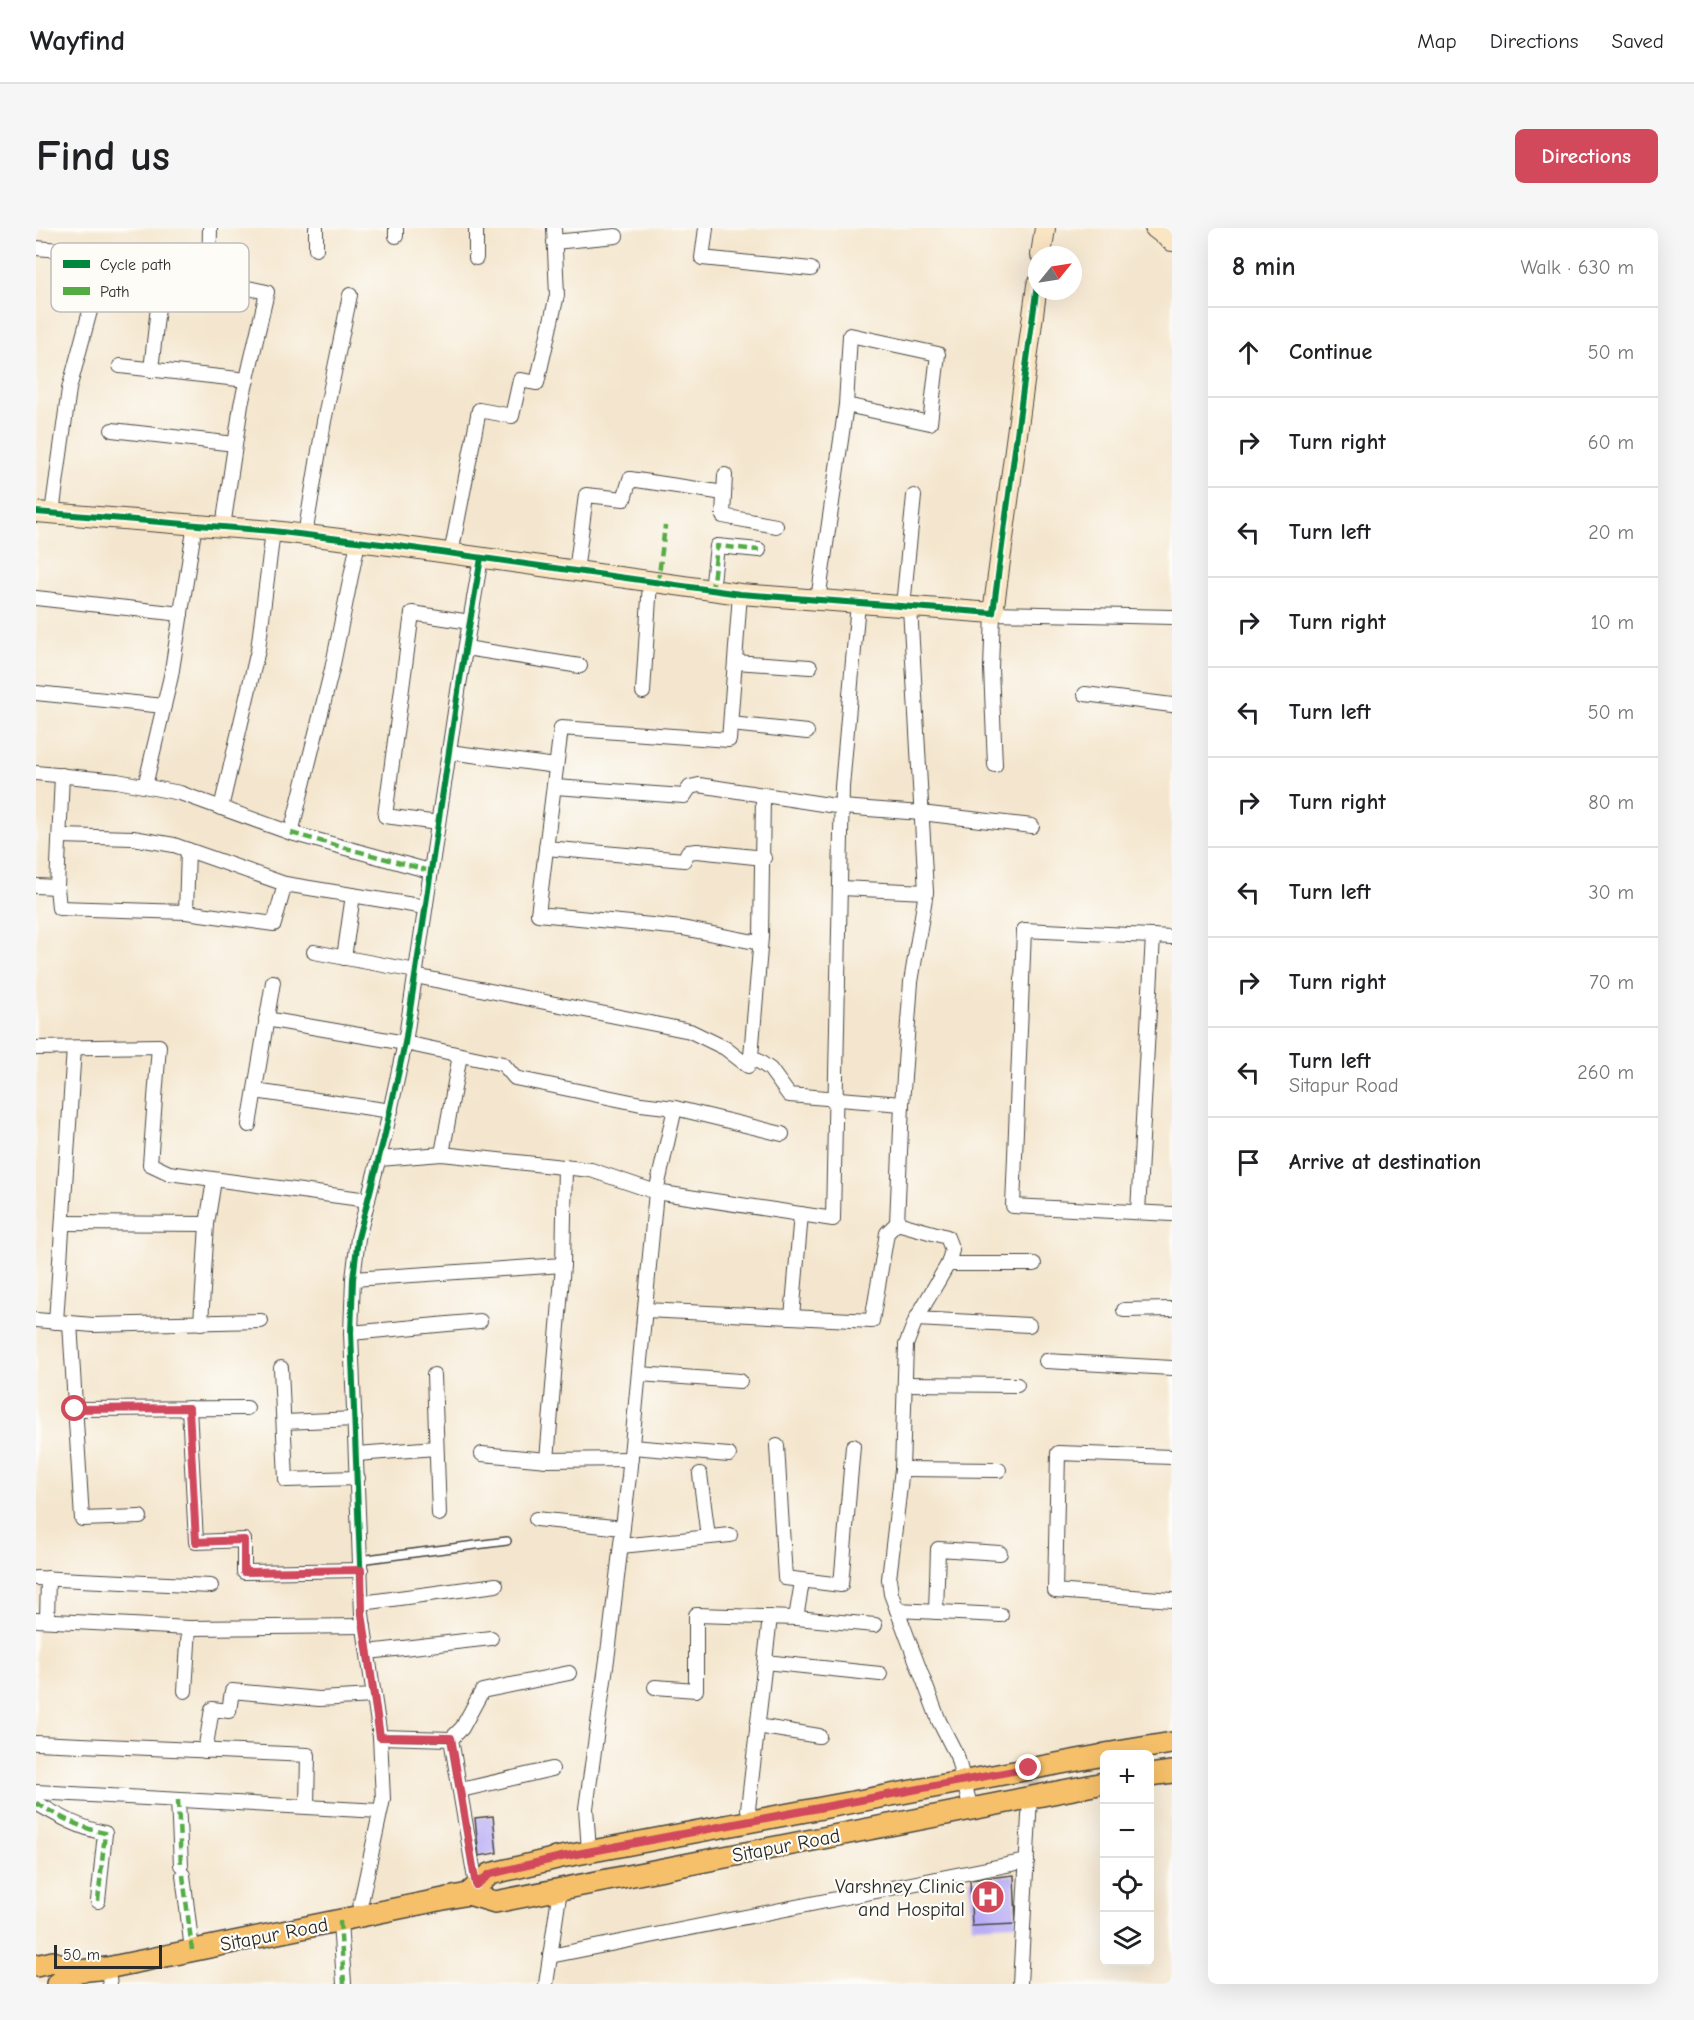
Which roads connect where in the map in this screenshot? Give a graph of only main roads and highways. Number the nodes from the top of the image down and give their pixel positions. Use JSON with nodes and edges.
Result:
{"nodes":[{"id":1,"x":1172,"y":1743,"type":"edge"},
{"id":2,"x":1133,"y":1750,"type":"edge"},
{"id":3,"x":1100,"y":1756,"type":"edge"},
{"id":4,"x":1172,"y":1772,"type":"edge"},
{"id":5,"x":1154,"y":1774,"type":"edge"},
{"id":6,"x":1100,"y":1784,"type":"edge"},
{"id":7,"x":472,"y":1889,"type":"junction"},
{"id":8,"x":36,"y":1966,"type":"edge"},
{"id":9,"x":80,"y":1971,"type":"junction"},
{"id":10,"x":109,"y":1976,"type":"edge"},
{"id":11,"x":57,"y":1984,"type":"edge"}],
"edges":[{"from":1,"to":2,"type":"main road","name":"Sitapur Road"},
{"from":3,"to":7,"type":"main road","name":"Sitapur Road"},
{"from":4,"to":5,"type":"main road"},
{"from":6,"to":7,"type":"main road","name":"Sitapur Road"},
{"from":7,"to":10,"type":"main road","name":"Sitapur Road"},
{"from":8,"to":9,"type":"main road","name":"Sitapur Road"},
{"from":9,"to":10,"type":"main road","name":"Sitapur Road"},
{"from":9,"to":11,"type":"main road","name":"Sitapur Road"}]}
